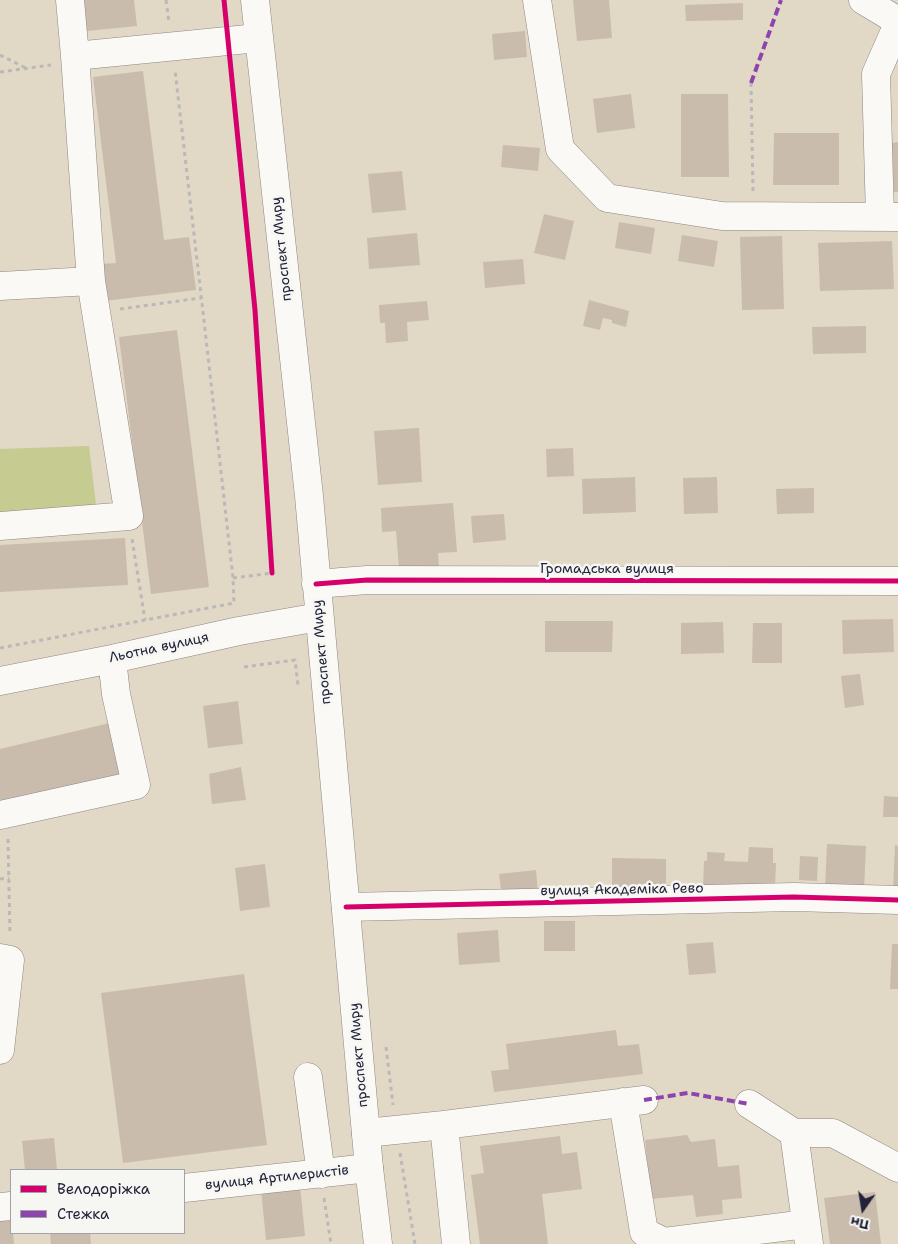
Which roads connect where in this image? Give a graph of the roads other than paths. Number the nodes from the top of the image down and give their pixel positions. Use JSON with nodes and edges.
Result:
{"nodes":[{"id":1,"x":70,"y":0,"type":"edge"},
{"id":2,"x":255,"y":0,"type":"edge"},
{"id":3,"x":537,"y":0,"type":"edge"},
{"id":4,"x":863,"y":0,"type":"edge"},
{"id":5,"x":898,"y":23,"type":"edge"},
{"id":6,"x":258,"y":38,"type":"junction"},
{"id":7,"x":76,"y":59,"type":"junction"},
{"id":8,"x":889,"y":217,"type":"edge"},
{"id":9,"x":91,"y":282,"type":"junction"},
{"id":10,"x":0,"y":286,"type":"edge"},
{"id":11,"x":0,"y":526,"type":"edge"},
{"id":12,"x":898,"y":581,"type":"edge"},
{"id":13,"x":316,"y":584,"type":"junction"},
{"id":14,"x":319,"y":617,"type":"junction"},
{"id":15,"x":112,"y":659,"type":"junction"},
{"id":16,"x":0,"y":681,"type":"edge"},
{"id":17,"x":4,"y":825,"type":"edge"},
{"id":18,"x":898,"y":900,"type":"edge"},
{"id":19,"x":346,"y":907,"type":"junction"},
{"id":20,"x":5,"y":959,"type":"edge"},
{"id":21,"x":0,"y":1050,"type":"edge"},
{"id":22,"x":308,"y":1077,"type":"dead end"},
{"id":23,"x":749,"y":1104,"type":"dead end"},
{"id":24,"x":444,"y":1125,"type":"junction"},
{"id":25,"x":366,"y":1133,"type":"junction"},
{"id":26,"x":794,"y":1133,"type":"junction"},
{"id":27,"x":369,"y":1168,"type":"junction"},
{"id":28,"x":898,"y":1168,"type":"edge"},
{"id":29,"x":321,"y":1174,"type":"junction"},
{"id":30,"x":185,"y":1188,"type":"edge"},
{"id":31,"x":807,"y":1234,"type":"edge"},
{"id":32,"x":664,"y":1243,"type":"edge"},
{"id":33,"x":378,"y":1244,"type":"edge"},
{"id":34,"x":456,"y":1244,"type":"edge"}],
"edges":[{"from":1,"to":7,"type":"street"},
{"from":2,"to":6,"type":"street","name":"проспект Миру"},
{"from":3,"to":8,"type":"street"},
{"from":4,"to":5,"type":"street"},
{"from":5,"to":8,"type":"street"},
{"from":6,"to":7,"type":"street"},
{"from":6,"to":13,"type":"street","name":"проспект Миру"},
{"from":7,"to":9,"type":"street"},
{"from":9,"to":10,"type":"street"},
{"from":9,"to":11,"type":"street"},
{"from":12,"to":13,"type":"street","name":"Громадська вулиця"},
{"from":13,"to":14,"type":"street","name":"проспект Миру"},
{"from":14,"to":15,"type":"street","name":"Льотна вулиця"},
{"from":14,"to":19,"type":"street","name":"проспект Миру"},
{"from":15,"to":16,"type":"street","name":"Льотна вулиця"},
{"from":15,"to":17,"type":"street"},
{"from":18,"to":19,"type":"street","name":"вулиця Академіка Рево"},
{"from":19,"to":25,"type":"street","name":"проспект Миру"},
{"from":20,"to":21,"type":"street"},
{"from":22,"to":29,"type":"street"},
{"from":23,"to":26,"type":"street"},
{"from":24,"to":25,"type":"street"},
{"from":24,"to":32,"type":"street"},
{"from":24,"to":34,"type":"street"},
{"from":25,"to":27,"type":"street","name":"проспект Миру"},
{"from":26,"to":28,"type":"street"},
{"from":26,"to":31,"type":"street"},
{"from":27,"to":29,"type":"street","name":"вулиця Артилеристів"},
{"from":27,"to":33,"type":"street","name":"проспект Миру"},
{"from":29,"to":30,"type":"street","name":"вулиця Артилеристів"},
{"from":31,"to":32,"type":"street"}]}
